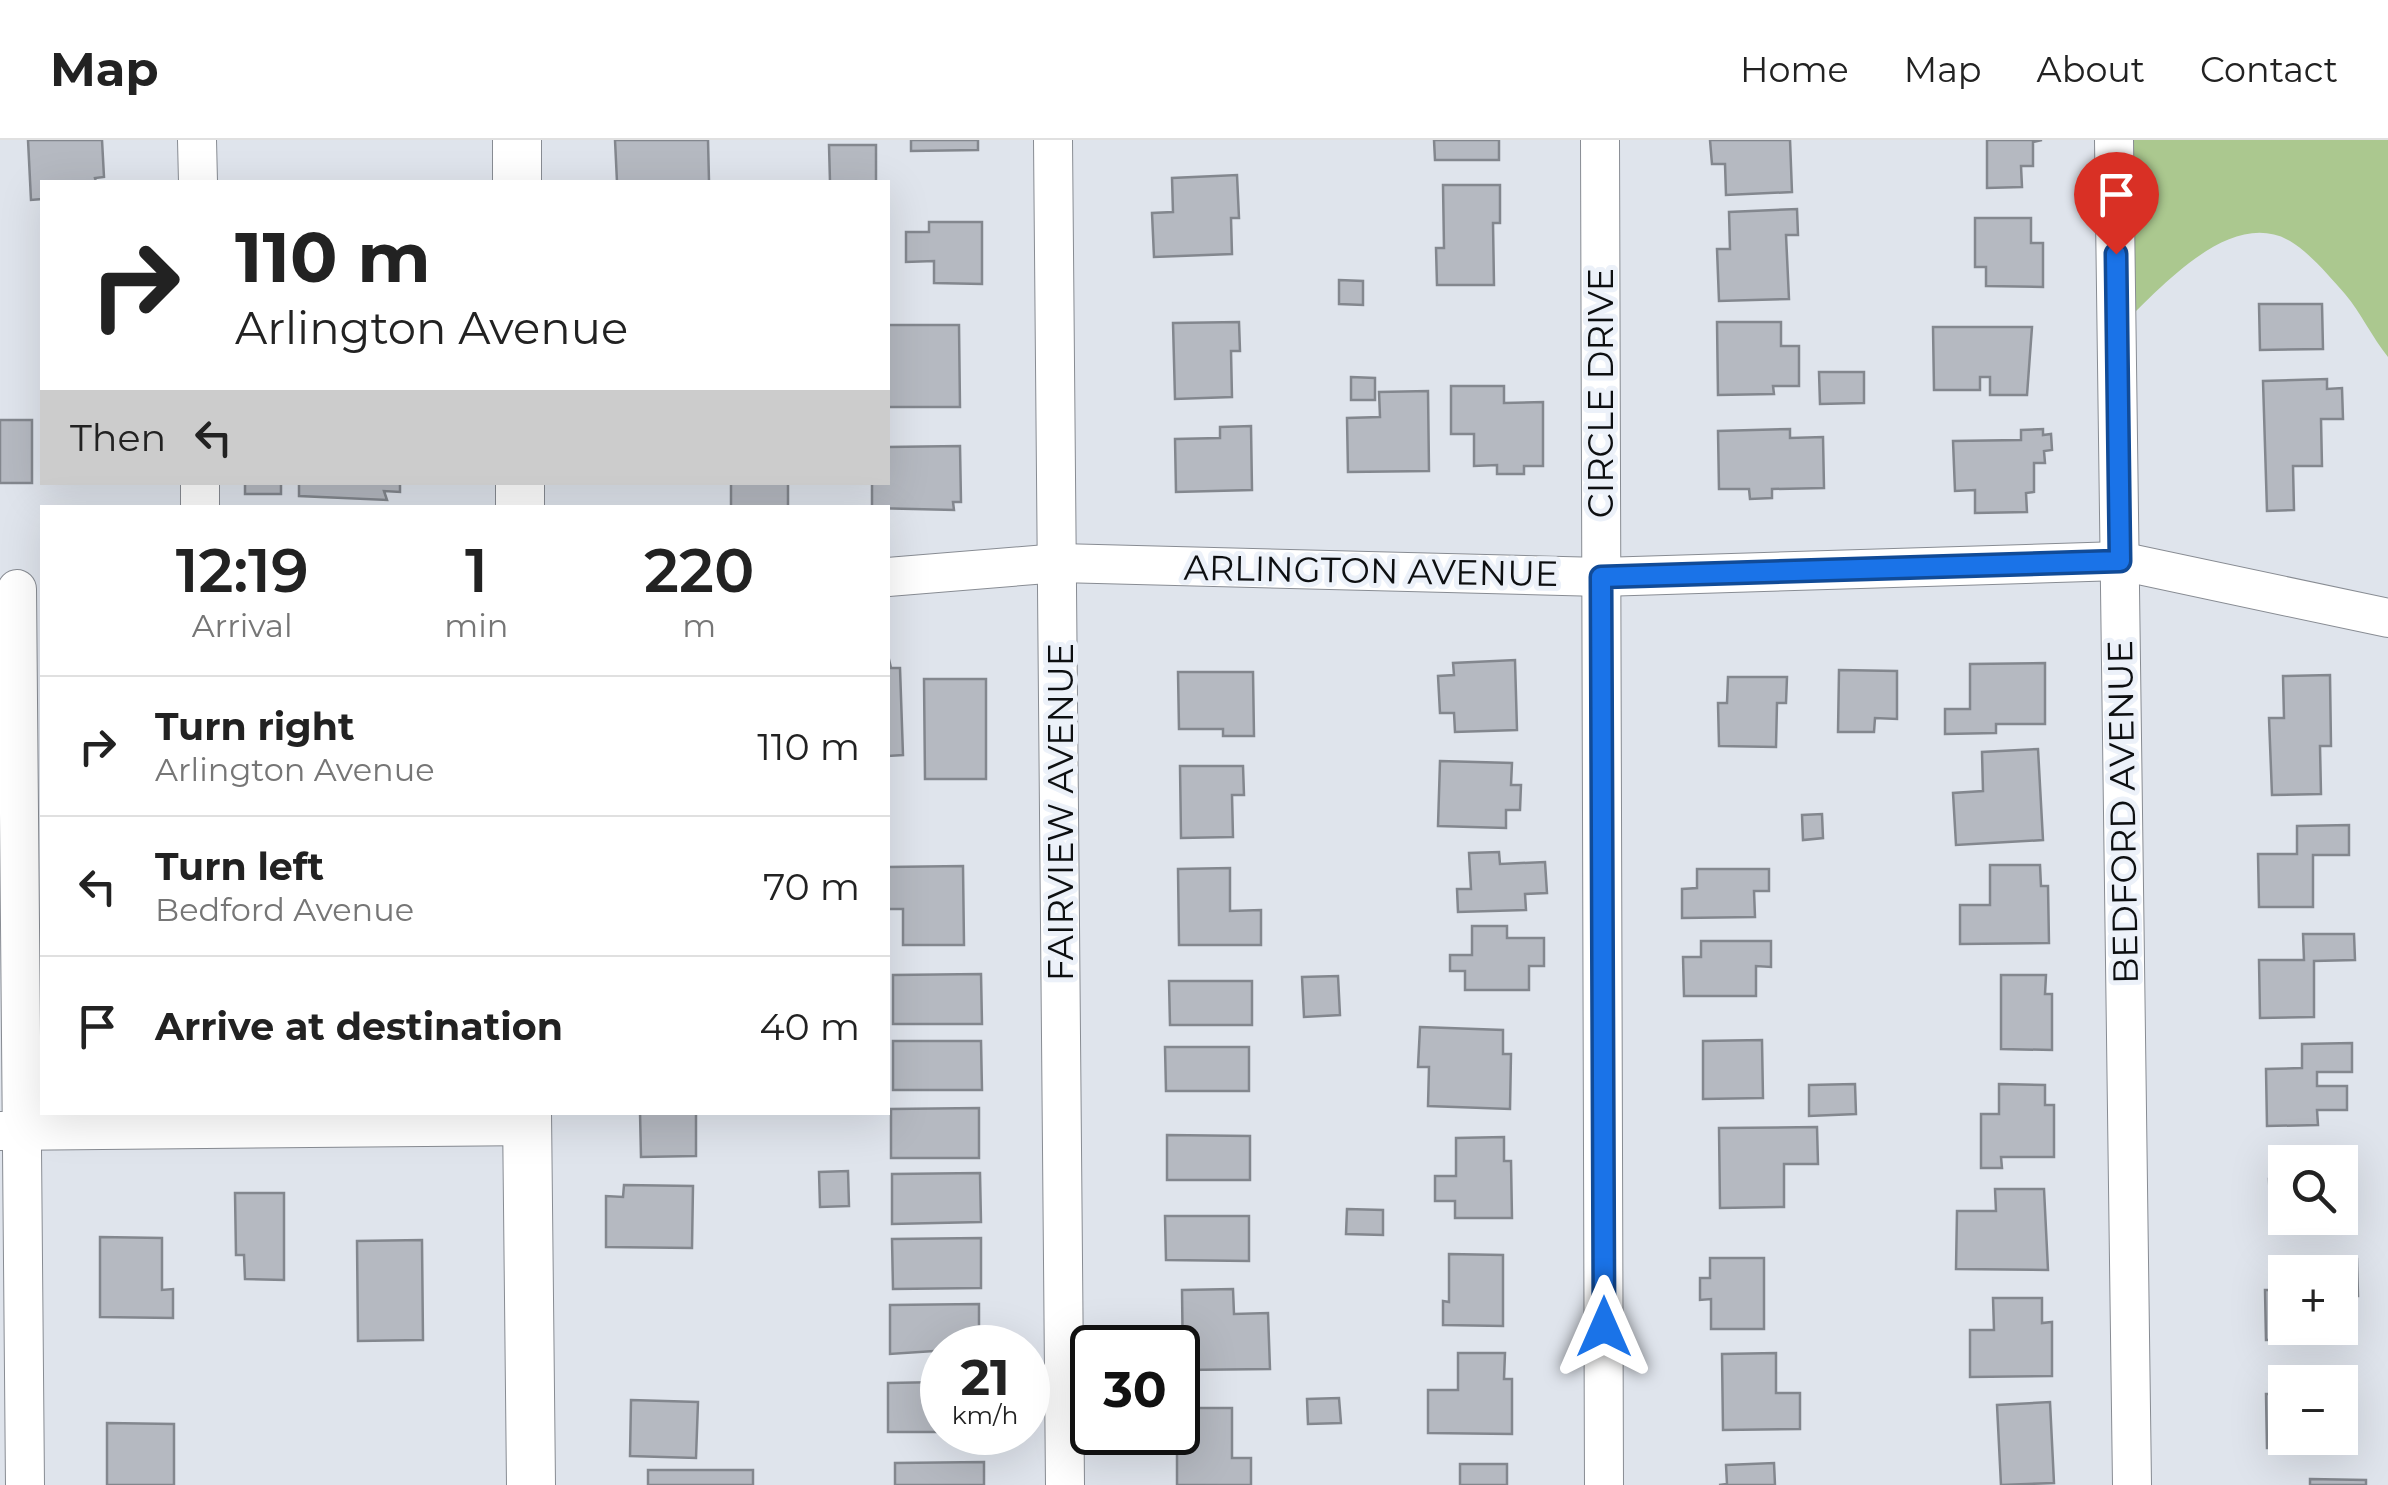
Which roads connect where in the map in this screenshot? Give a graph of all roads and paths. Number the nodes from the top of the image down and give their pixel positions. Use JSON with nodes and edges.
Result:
{"nodes":[{"id":1,"x":198,"y":140,"type":"edge"},
{"id":2,"x":517,"y":140,"type":"edge"},
{"id":3,"x":1053,"y":140,"type":"edge"},
{"id":4,"x":1600,"y":140,"type":"edge"},
{"id":5,"x":2114,"y":140,"type":"edge"},
{"id":6,"x":198,"y":180,"type":"edge"},
{"id":7,"x":518,"y":180,"type":"edge"},
{"id":8,"x":2120,"y":561,"type":"junction"},
{"id":9,"x":1060,"y":563,"type":"junction"},
{"id":10,"x":890,"y":577,"type":"edge"},
{"id":11,"x":1601,"y":577,"type":"junction"},
{"id":12,"x":20,"y":589,"type":"edge"},
{"id":13,"x":2388,"y":618,"type":"edge"},
{"id":14,"x":527,"y":1119,"type":"edge"},
{"id":15,"x":11,"y":1131,"type":"edge"},
{"id":16,"x":25,"y":1485,"type":"edge"},
{"id":17,"x":530,"y":1485,"type":"edge"},
{"id":18,"x":1064,"y":1485,"type":"edge"},
{"id":19,"x":1604,"y":1485,"type":"edge"},
{"id":20,"x":2132,"y":1485,"type":"edge"}],
"edges":[{"from":1,"to":6,"type":"street"},
{"from":2,"to":7,"type":"street"},
{"from":3,"to":9,"type":"street","name":"FAIRVIEW AVENUE"},
{"from":4,"to":11,"type":"street","name":"CIRCLE DRIVE"},
{"from":5,"to":8,"type":"street","name":"BEDFORD AVENUE"},
{"from":8,"to":11,"type":"street","name":"ARLINGTON AVENUE"},
{"from":8,"to":13,"type":"street","name":"ARLINGTON AVENUE"},
{"from":8,"to":20,"type":"street","name":"BEDFORD AVENUE"},
{"from":9,"to":10,"type":"street","name":"ARLINGTON AVENUE"},
{"from":9,"to":11,"type":"street","name":"ARLINGTON AVENUE"},
{"from":9,"to":18,"type":"street","name":"FAIRVIEW AVENUE"},
{"from":11,"to":19,"type":"street","name":"CIRCLE DRIVE"},
{"from":12,"to":15,"type":"street"},
{"from":14,"to":15,"type":"street"},
{"from":14,"to":17,"type":"street"},
{"from":15,"to":16,"type":"street"}]}
